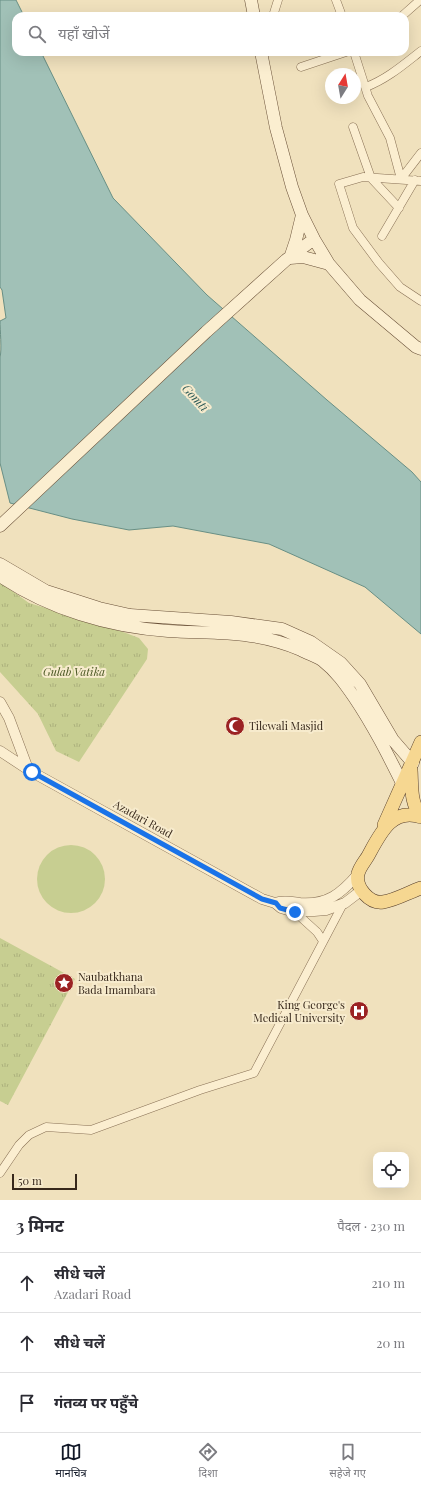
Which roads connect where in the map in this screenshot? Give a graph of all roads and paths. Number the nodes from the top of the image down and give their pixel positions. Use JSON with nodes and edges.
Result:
{"nodes":[{"id":1,"x":251,"y":0,"type":"edge"},
{"id":2,"x":278,"y":0,"type":"edge"},
{"id":3,"x":336,"y":0,"type":"edge"},
{"id":4,"x":420,"y":0,"type":"edge"},
{"id":5,"x":253,"y":12,"type":"edge"},
{"id":6,"x":274,"y":12,"type":"edge"},
{"id":7,"x":340,"y":12,"type":"edge"},
{"id":8,"x":406,"y":12,"type":"edge"},
{"id":9,"x":421,"y":51,"type":"edge"},
{"id":10,"x":262,"y":56,"type":"edge"},
{"id":11,"x":334,"y":56,"type":"edge"},
{"id":12,"x":355,"y":56,"type":"edge"},
{"id":13,"x":301,"y":67,"type":"dead end"},
{"id":14,"x":366,"y":87,"type":"junction"},
{"id":15,"x":353,"y":127,"type":"dead end"},
{"id":16,"x":421,"y":153,"type":"edge"},
{"id":17,"x":371,"y":178,"type":"junction"},
{"id":18,"x":401,"y":179,"type":"junction"},
{"id":19,"x":418,"y":180,"type":"edge"},
{"id":20,"x":399,"y":208,"type":"junction"},
{"id":21,"x":302,"y":215,"type":"junction"},
{"id":22,"x":382,"y":236,"type":"dead end"},
{"id":23,"x":314,"y":239,"type":"junction"},
{"id":24,"x":288,"y":259,"type":"junction"},
{"id":25,"x":329,"y":264,"type":"junction"},
{"id":26,"x":421,"y":301,"type":"edge"},
{"id":27,"x":421,"y":349,"type":"edge"},
{"id":28,"x":0,"y":526,"type":"edge"},
{"id":29,"x":0,"y":564,"type":"edge"},
{"id":30,"x":0,"y":576,"type":"edge"},
{"id":31,"x":173,"y":625,"type":"junction"},
{"id":32,"x":0,"y":702,"type":"edge"},
{"id":33,"x":421,"y":742,"type":"edge"},
{"id":34,"x":0,"y":746,"type":"edge"},
{"id":35,"x":2,"y":754,"type":"edge"},
{"id":36,"x":412,"y":764,"type":"junction"},
{"id":37,"x":28,"y":769,"type":"junction"},
{"id":38,"x":403,"y":784,"type":"junction"},
{"id":39,"x":421,"y":816,"type":"edge"},
{"id":40,"x":383,"y":829,"type":"junction"},
{"id":41,"x":358,"y":874,"type":"junction"},
{"id":42,"x":421,"y":888,"type":"edge"},
{"id":43,"x":362,"y":890,"type":"junction"},
{"id":44,"x":276,"y":903,"type":"junction"},
{"id":45,"x":343,"y":904,"type":"junction"},
{"id":46,"x":295,"y":912,"type":"junction"},
{"id":47,"x":323,"y":941,"type":"junction"},
{"id":48,"x":0,"y":1173,"type":"edge"}],
"edges":[{"from":1,"to":5,"type":"main road"},
{"from":2,"to":6,"type":"street"},
{"from":3,"to":7,"type":"street"},
{"from":4,"to":8,"type":"street"},
{"from":9,"to":14,"type":"street"},
{"from":10,"to":21,"type":"main road"},
{"from":11,"to":13,"type":"street"},
{"from":12,"to":14,"type":"street"},
{"from":14,"to":18,"type":"street"},
{"from":15,"to":17,"type":"street"},
{"from":16,"to":18,"type":"street"},
{"from":17,"to":18,"type":"street"},
{"from":17,"to":20,"type":"street"},
{"from":17,"to":26,"type":"street"},
{"from":18,"to":19,"type":"street"},
{"from":19,"to":20,"type":"street"},
{"from":20,"to":22,"type":"street"},
{"from":21,"to":23,"type":"main road"},
{"from":21,"to":24,"type":"main road"},
{"from":23,"to":24,"type":"main road"},
{"from":23,"to":25,"type":"main road"},
{"from":24,"to":25,"type":"main road"},
{"from":24,"to":28,"type":"main road"},
{"from":25,"to":27,"type":"main road"},
{"from":29,"to":31,"type":"main road"},
{"from":30,"to":31,"type":"main road"},
{"from":31,"to":36,"type":"main road"},
{"from":31,"to":38,"type":"main road"},
{"from":32,"to":37,"type":"street"},
{"from":33,"to":36,"type":"main road"},
{"from":34,"to":35,"type":"street"},
{"from":35,"to":37,"type":"street","name":"Azadari Road"},
{"from":36,"to":38,"type":"main road"},
{"from":36,"to":39,"type":"main road"},
{"from":37,"to":44,"type":"street","name":"Azadari Road"},
{"from":38,"to":40,"type":"main road"},
{"from":39,"to":40,"type":"main road"},
{"from":40,"to":41,"type":"main road"},
{"from":41,"to":43,"type":"main road"},
{"from":41,"to":44,"type":"street"},
{"from":42,"to":43,"type":"main road"},
{"from":43,"to":45,"type":"street"},
{"from":44,"to":46,"type":"street","name":"Azadari Road"},
{"from":45,"to":46,"type":"street"},
{"from":45,"to":47,"type":"street"},
{"from":46,"to":47,"type":"street"},
{"from":47,"to":48,"type":"street"}]}
